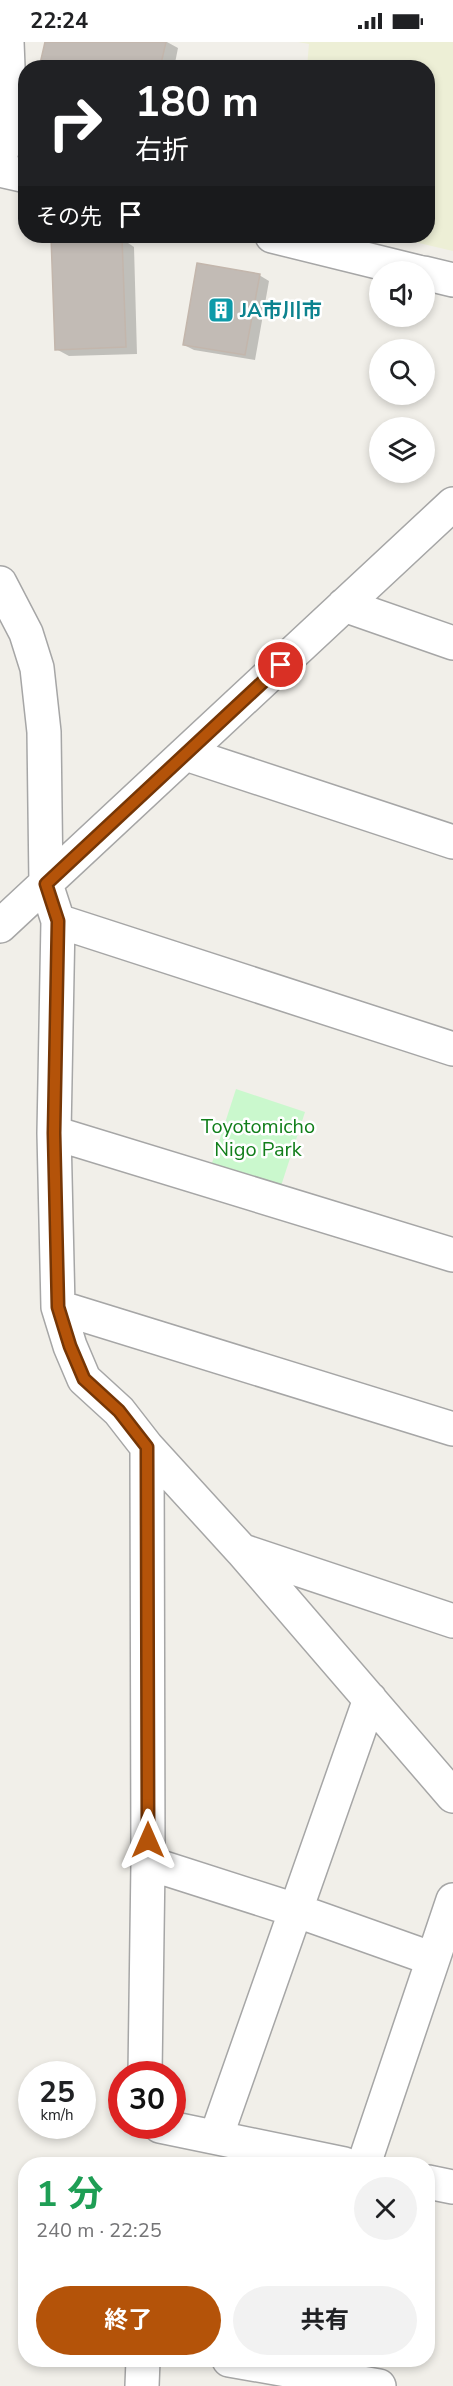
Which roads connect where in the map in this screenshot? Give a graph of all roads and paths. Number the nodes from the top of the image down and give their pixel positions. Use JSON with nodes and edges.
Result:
{"nodes":[{"id":1,"x":7,"y":42,"type":"edge"},
{"id":2,"x":0,"y":159,"type":"edge"},
{"id":3,"x":0,"y":170,"type":"edge"},
{"id":4,"x":18,"y":174,"type":"edge"},
{"id":5,"x":300,"y":243,"type":"edge"},
{"id":6,"x":373,"y":261,"type":"edge"},
{"id":7,"x":435,"y":276,"type":"edge"},
{"id":8,"x":453,"y":280,"type":"edge"},
{"id":9,"x":453,"y":504,"type":"edge"},
{"id":10,"x":0,"y":583,"type":"edge"},
{"id":11,"x":345,"y":605,"type":"junction"},
{"id":12,"x":453,"y":643,"type":"edge"},
{"id":13,"x":186,"y":754,"type":"junction"},
{"id":14,"x":453,"y":842,"type":"edge"},
{"id":15,"x":46,"y":884,"type":"junction"},
{"id":16,"x":58,"y":921,"type":"junction"},
{"id":17,"x":0,"y":926,"type":"edge"},
{"id":18,"x":453,"y":1049,"type":"edge"},
{"id":19,"x":54,"y":1133,"type":"junction"},
{"id":20,"x":453,"y":1255,"type":"edge"},
{"id":21,"x":58,"y":1307,"type":"junction"},
{"id":22,"x":453,"y":1429,"type":"edge"},
{"id":23,"x":147,"y":1447,"type":"junction"},
{"id":24,"x":242,"y":1551,"type":"junction"},
{"id":25,"x":453,"y":1621,"type":"edge"},
{"id":26,"x":370,"y":1699,"type":"junction"},
{"id":27,"x":453,"y":1796,"type":"edge"},
{"id":28,"x":148,"y":1863,"type":"junction"},
{"id":29,"x":453,"y":1900,"type":"edge"},
{"id":30,"x":295,"y":1910,"type":"junction"},
{"id":31,"x":433,"y":1959,"type":"junction"},
{"id":32,"x":145,"y":2061,"type":"edge"},
{"id":33,"x":186,"y":2132,"type":"edge"},
{"id":34,"x":216,"y":2138,"type":"junction"},
{"id":35,"x":310,"y":2157,"type":"edge"},
{"id":36,"x":366,"y":2157,"type":"edge"},
{"id":37,"x":435,"y":2183,"type":"edge"},
{"id":38,"x":453,"y":2187,"type":"edge"},
{"id":39,"x":143,"y":2367,"type":"edge"},
{"id":40,"x":269,"y":2367,"type":"edge"},
{"id":41,"x":142,"y":2386,"type":"edge"},
{"id":42,"x":379,"y":2386,"type":"edge"}],
"edges":[{"from":1,"to":2,"type":"street"},
{"from":3,"to":4,"type":"street"},
{"from":5,"to":6,"type":"street"},
{"from":7,"to":8,"type":"street"},
{"from":9,"to":11,"type":"street"},
{"from":10,"to":15,"type":"street"},
{"from":11,"to":12,"type":"street"},
{"from":11,"to":13,"type":"street"},
{"from":13,"to":14,"type":"street"},
{"from":13,"to":15,"type":"street"},
{"from":15,"to":16,"type":"street"},
{"from":15,"to":17,"type":"street"},
{"from":16,"to":18,"type":"street"},
{"from":16,"to":19,"type":"street"},
{"from":19,"to":20,"type":"street"},
{"from":19,"to":21,"type":"street"},
{"from":21,"to":22,"type":"street"},
{"from":21,"to":23,"type":"street"},
{"from":23,"to":24,"type":"street"},
{"from":23,"to":28,"type":"street"},
{"from":24,"to":25,"type":"street"},
{"from":24,"to":26,"type":"street"},
{"from":26,"to":27,"type":"street"},
{"from":26,"to":30,"type":"street"},
{"from":28,"to":30,"type":"street"},
{"from":28,"to":32,"type":"street"},
{"from":29,"to":31,"type":"street"},
{"from":30,"to":31,"type":"street"},
{"from":30,"to":34,"type":"street"},
{"from":31,"to":36,"type":"street"},
{"from":33,"to":34,"type":"street"},
{"from":34,"to":35,"type":"street"},
{"from":37,"to":38,"type":"street"},
{"from":39,"to":41,"type":"street"},
{"from":40,"to":42,"type":"street"}]}
